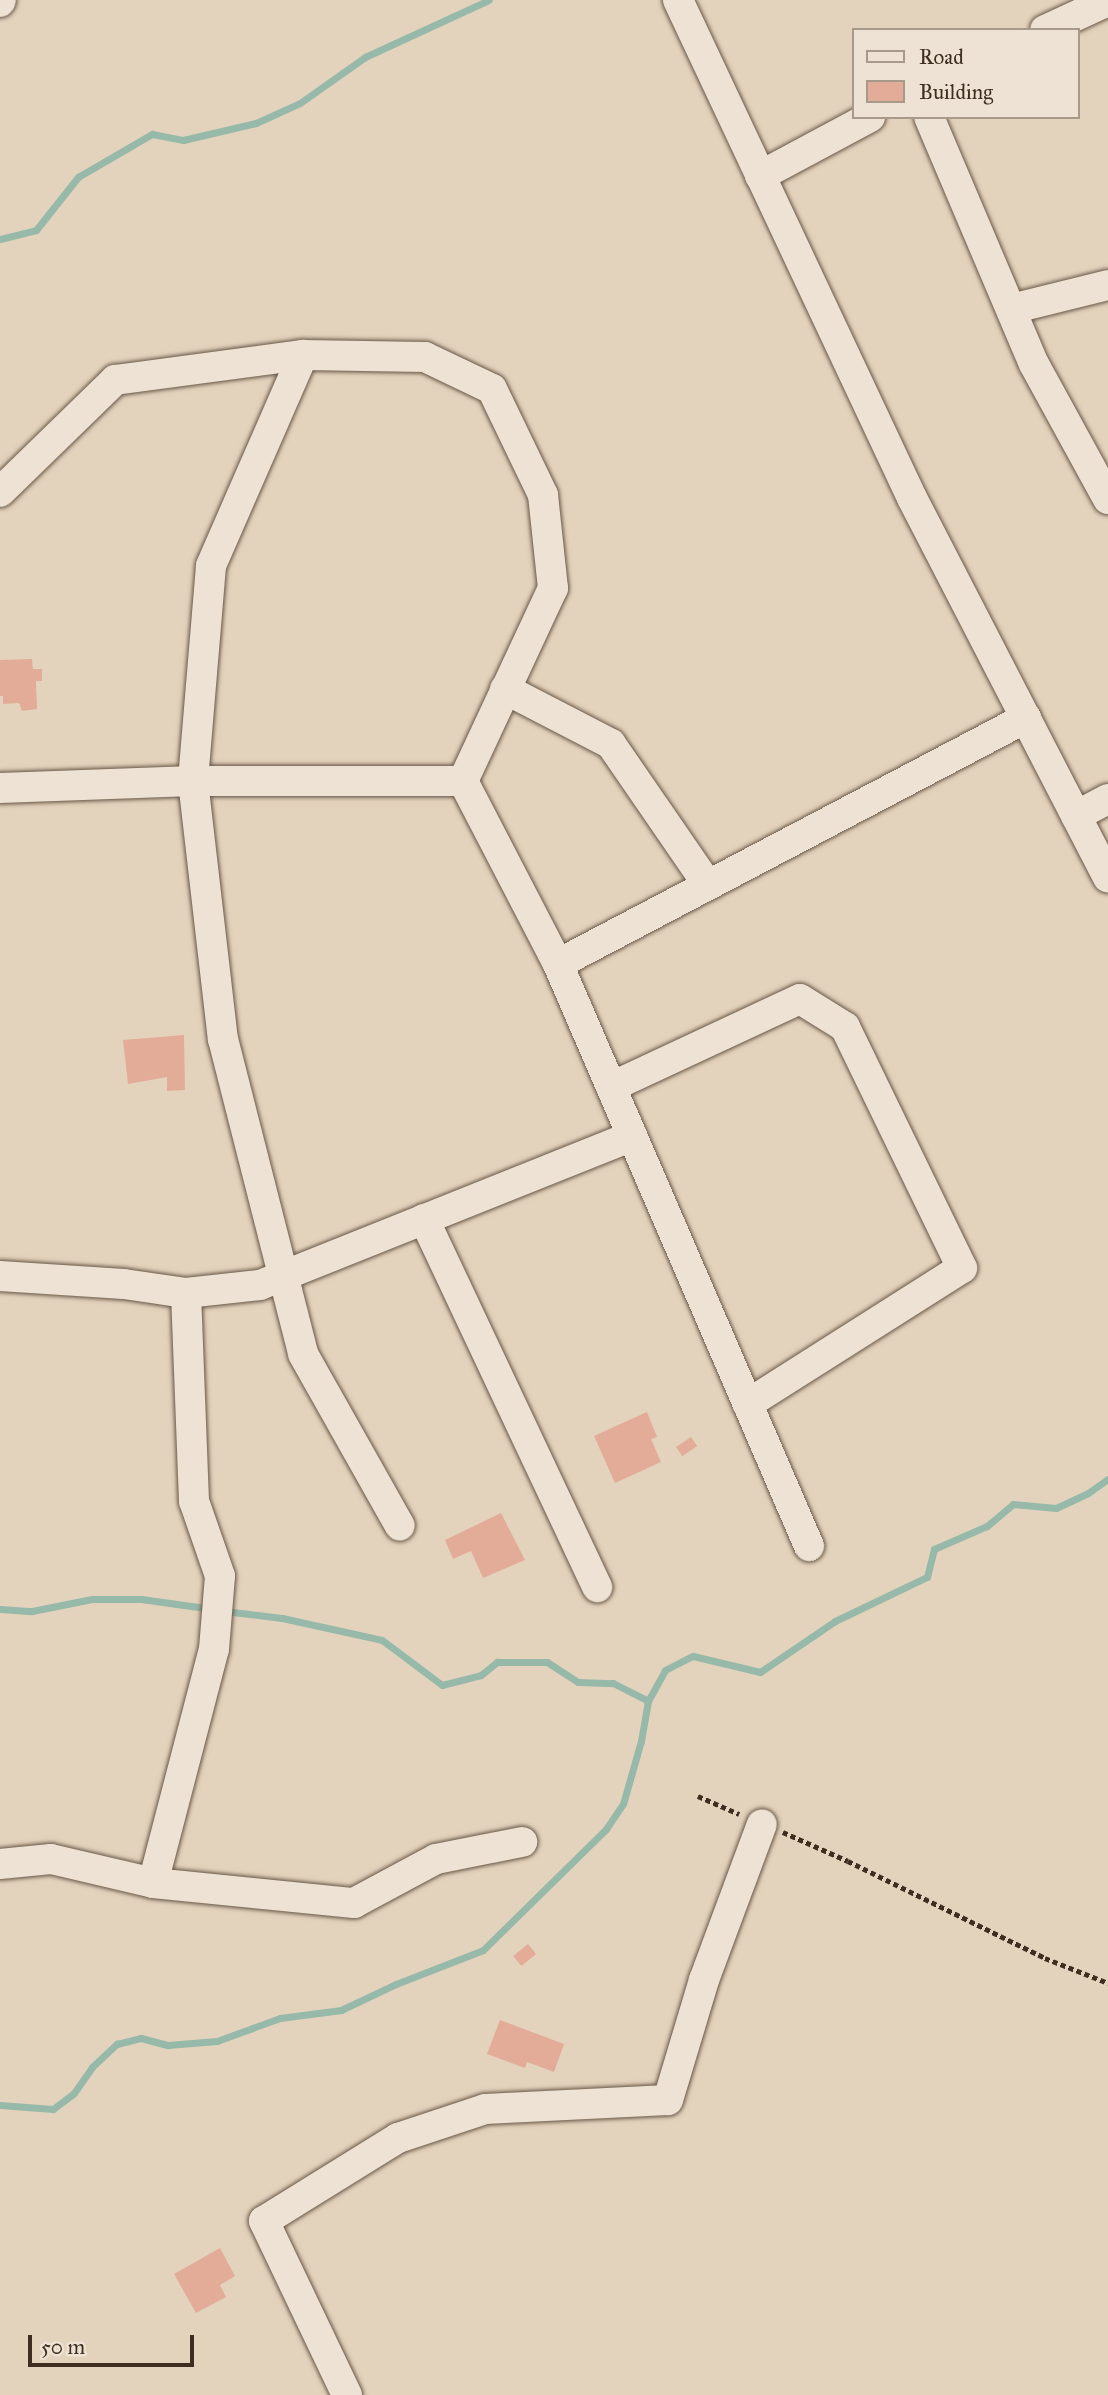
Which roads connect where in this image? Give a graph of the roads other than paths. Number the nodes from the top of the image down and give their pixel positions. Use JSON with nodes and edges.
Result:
{"nodes":[{"id":1,"x":678,"y":0,"type":"edge"},
{"id":2,"x":1108,"y":1,"type":"edge"},
{"id":3,"x":1049,"y":28,"type":"edge"},
{"id":4,"x":866,"y":119,"type":"edge"},
{"id":5,"x":930,"y":119,"type":"edge"},
{"id":6,"x":760,"y":176,"type":"junction"},
{"id":7,"x":1107,"y":284,"type":"edge"},
{"id":8,"x":1011,"y":309,"type":"junction"},
{"id":9,"x":303,"y":355,"type":"junction"},
{"id":10,"x":0,"y":492,"type":"edge"},
{"id":11,"x":1108,"y":499,"type":"edge"},
{"id":12,"x":505,"y":689,"type":"junction"},
{"id":13,"x":1026,"y":718,"type":"junction"},
{"id":14,"x":193,"y":781,"type":"junction"},
{"id":15,"x":463,"y":781,"type":"junction"},
{"id":16,"x":0,"y":788,"type":"edge"},
{"id":17,"x":1108,"y":799,"type":"edge"},
{"id":18,"x":1076,"y":816,"type":"junction"},
{"id":19,"x":1108,"y":877,"type":"edge"},
{"id":20,"x":708,"y":885,"type":"junction"},
{"id":21,"x":558,"y":964,"type":"junction"},
{"id":22,"x":611,"y":1087,"type":"junction"},
{"id":23,"x":632,"y":1136,"type":"junction"},
{"id":24,"x":424,"y":1219,"type":"junction"},
{"id":25,"x":0,"y":1276,"type":"edge"},
{"id":26,"x":283,"y":1276,"type":"junction"},
{"id":27,"x":186,"y":1293,"type":"junction"},
{"id":28,"x":748,"y":1404,"type":"junction"},
{"id":29,"x":400,"y":1526,"type":"dead end"},
{"id":30,"x":809,"y":1546,"type":"dead end"},
{"id":31,"x":597,"y":1587,"type":"dead end"},
{"id":32,"x":762,"y":1824,"type":"road end"},
{"id":33,"x":522,"y":1842,"type":"dead end"},
{"id":34,"x":0,"y":1864,"type":"edge"},
{"id":35,"x":153,"y":1883,"type":"junction"},
{"id":36,"x":348,"y":2395,"type":"edge"}],
"edges":[{"from":1,"to":6,"type":"street"},
{"from":2,"to":3,"type":"street"},
{"from":4,"to":6,"type":"street"},
{"from":5,"to":8,"type":"street"},
{"from":6,"to":13,"type":"street"},
{"from":7,"to":8,"type":"street"},
{"from":8,"to":11,"type":"street"},
{"from":9,"to":10,"type":"street"},
{"from":9,"to":12,"type":"street"},
{"from":9,"to":14,"type":"street"},
{"from":12,"to":15,"type":"street"},
{"from":12,"to":20,"type":"street"},
{"from":13,"to":18,"type":"street"},
{"from":13,"to":20,"type":"street"},
{"from":14,"to":15,"type":"street"},
{"from":14,"to":16,"type":"street"},
{"from":14,"to":26,"type":"street"},
{"from":15,"to":21,"type":"street"},
{"from":17,"to":18,"type":"street"},
{"from":18,"to":19,"type":"street"},
{"from":20,"to":21,"type":"street"},
{"from":21,"to":22,"type":"street"},
{"from":22,"to":23,"type":"street"},
{"from":22,"to":28,"type":"street"},
{"from":23,"to":24,"type":"street"},
{"from":23,"to":28,"type":"street"},
{"from":24,"to":26,"type":"street"},
{"from":24,"to":31,"type":"street"},
{"from":25,"to":27,"type":"street"},
{"from":26,"to":27,"type":"street"},
{"from":26,"to":29,"type":"street"},
{"from":27,"to":35,"type":"street"},
{"from":28,"to":30,"type":"street"},
{"from":32,"to":36,"type":"street"},
{"from":33,"to":35,"type":"street"},
{"from":34,"to":35,"type":"street"}]}
